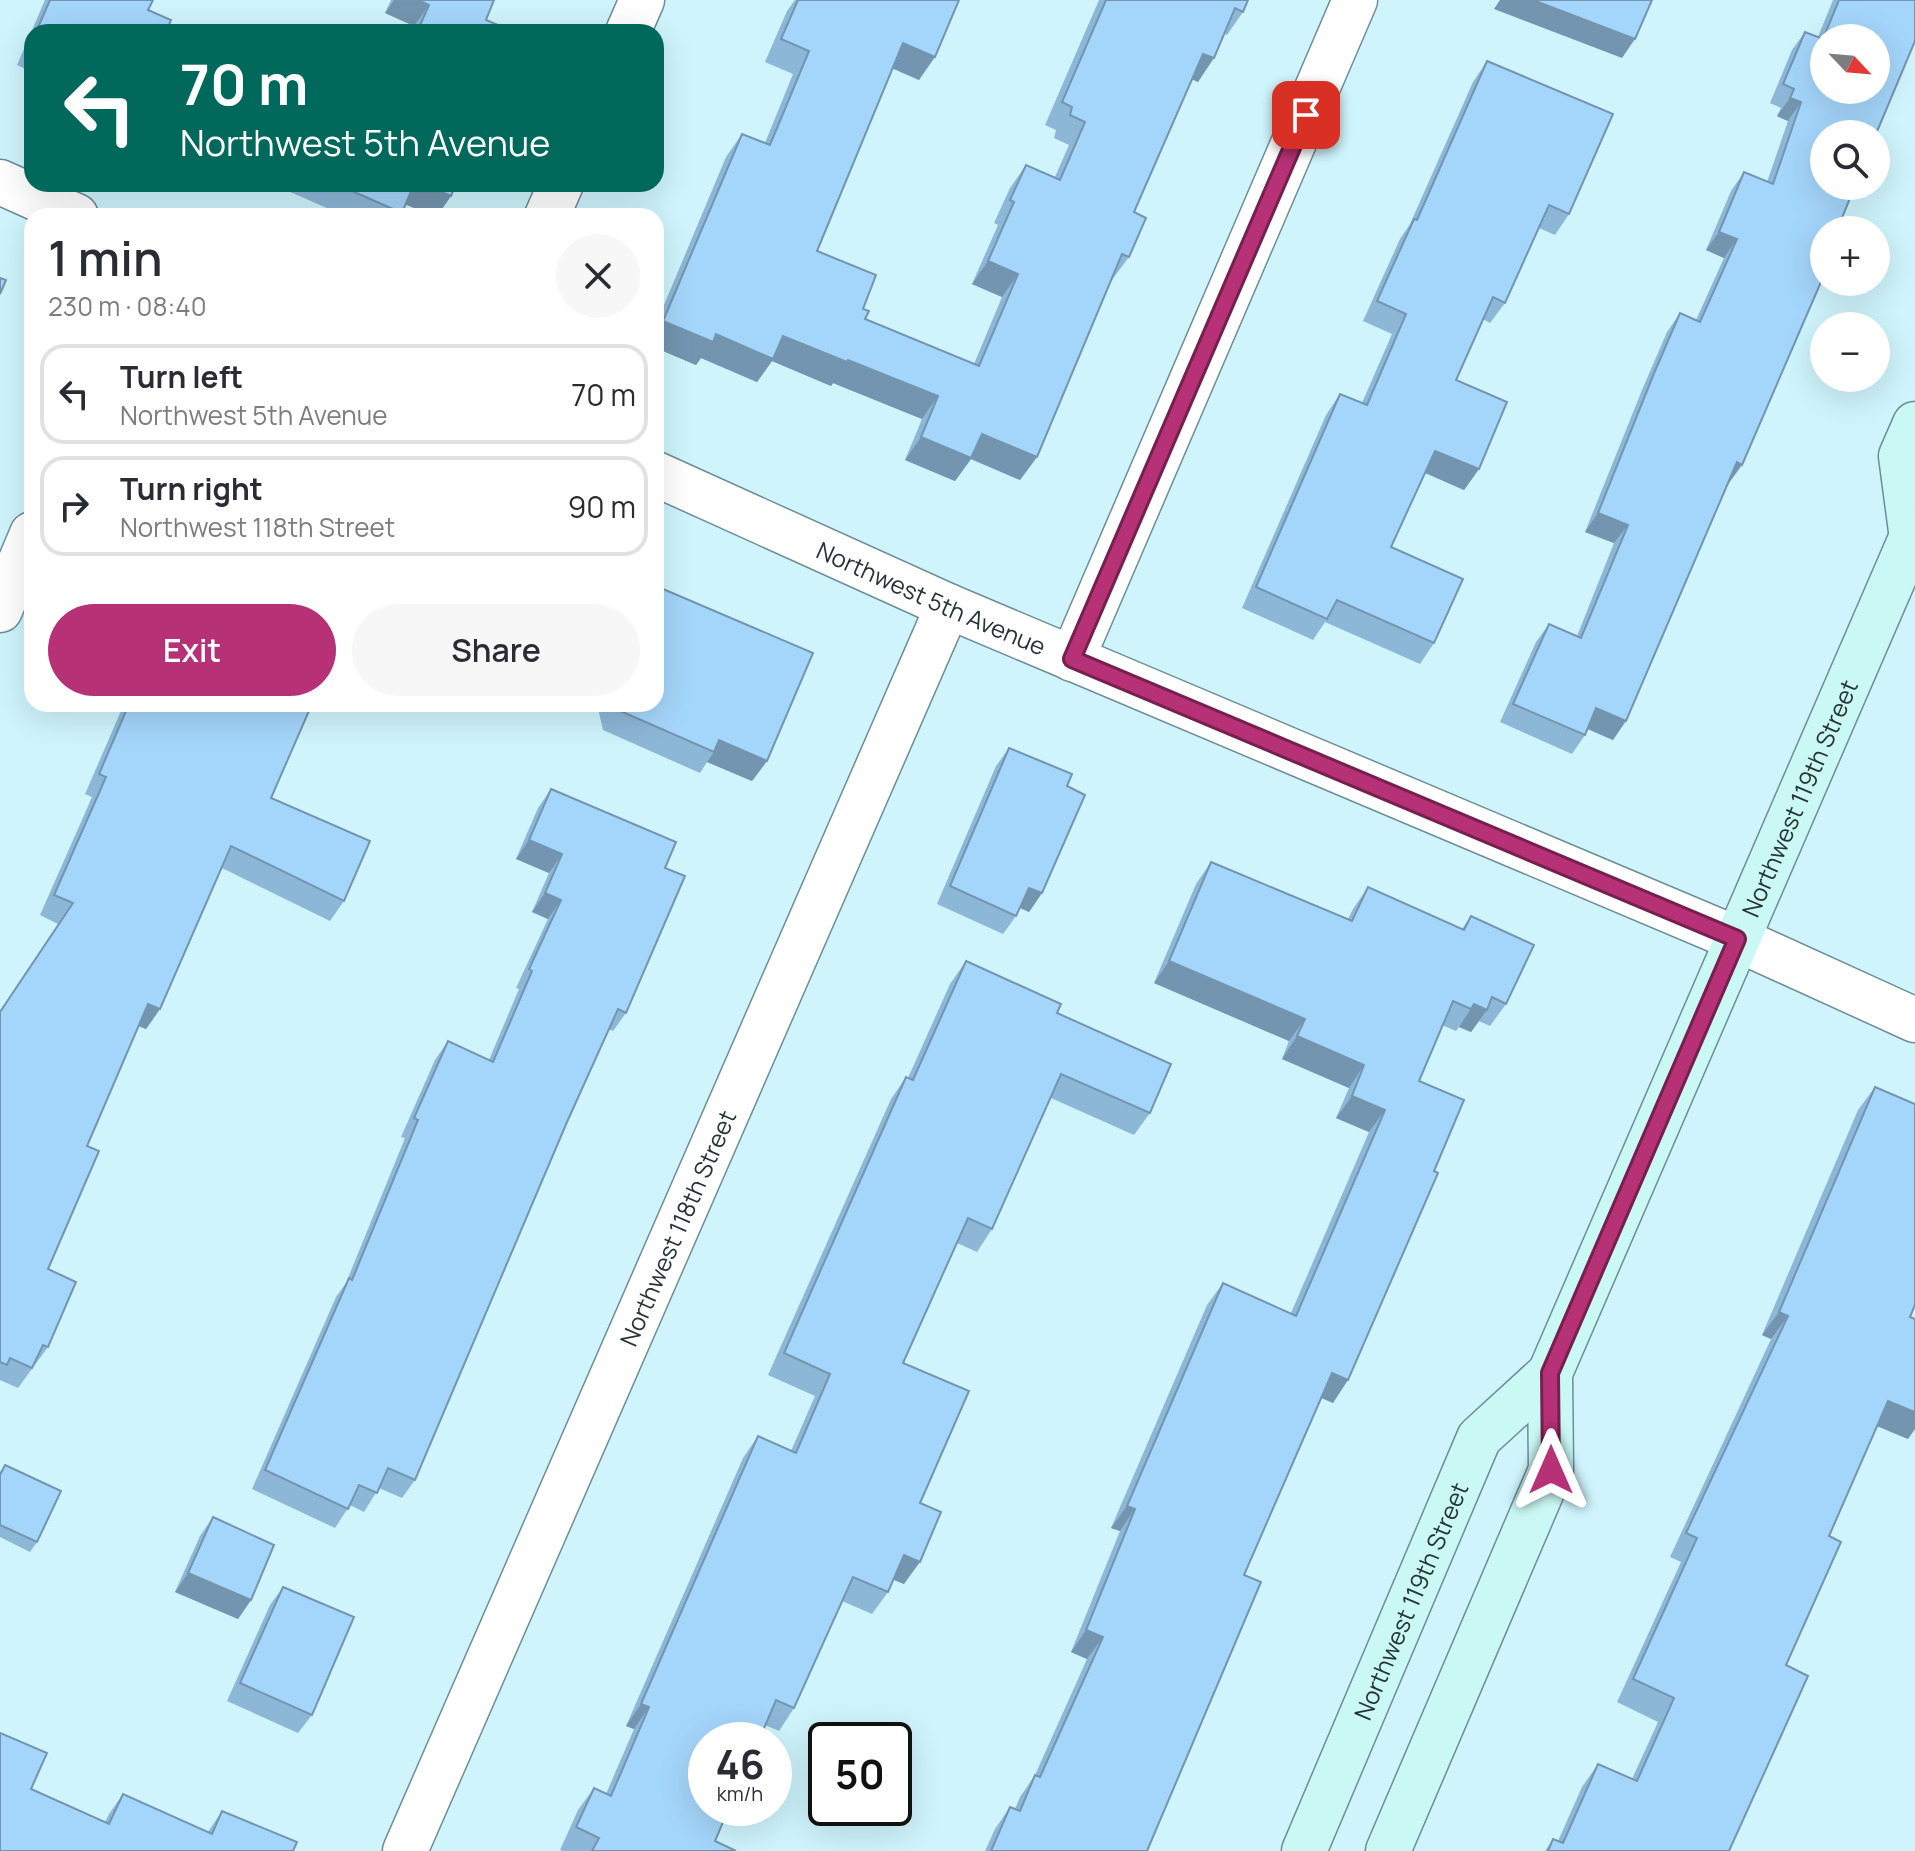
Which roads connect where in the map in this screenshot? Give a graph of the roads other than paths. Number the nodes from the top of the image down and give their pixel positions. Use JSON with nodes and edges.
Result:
{"nodes":[{"id":1,"x":642,"y":0,"type":"edge"},
{"id":2,"x":1355,"y":0,"type":"edge"},
{"id":3,"x":632,"y":24,"type":"edge"},
{"id":4,"x":0,"y":182,"type":"edge"},
{"id":5,"x":58,"y":208,"type":"edge"},
{"id":6,"x":1915,"y":424,"type":"edge"},
{"id":7,"x":664,"y":478,"type":"edge"},
{"id":8,"x":1913,"y":530,"type":"edge"},
{"id":9,"x":24,"y":553,"type":"edge"},
{"id":10,"x":948,"y":606,"type":"junction"},
{"id":11,"x":0,"y":610,"type":"edge"},
{"id":12,"x":1072,"y":659,"type":"junction"},
{"id":13,"x":1737,"y":939,"type":"junction"},
{"id":14,"x":1915,"y":1020,"type":"edge"},
{"id":15,"x":1550,"y":1373,"type":"junction"},
{"id":16,"x":405,"y":1851,"type":"edge"},
{"id":17,"x":1304,"y":1851,"type":"edge"},
{"id":18,"x":1388,"y":1851,"type":"edge"}],
"edges":[{"from":1,"to":3,"type":"street"},
{"from":2,"to":12,"type":"street"},
{"from":4,"to":5,"type":"street"},
{"from":6,"to":8,"type":"main road","name":"Northwest 119th Street"},
{"from":7,"to":10,"type":"street","name":"Northwest 5th Avenue"},
{"from":8,"to":13,"type":"main road","name":"Northwest 119th Street"},
{"from":9,"to":11,"type":"street"},
{"from":10,"to":12,"type":"street","name":"Northwest 5th Avenue"},
{"from":10,"to":16,"type":"street","name":"Northwest 118th Street"},
{"from":12,"to":13,"type":"street","name":"Northwest 5th Avenue"},
{"from":13,"to":14,"type":"street","name":"Northwest 5th Avenue"},
{"from":13,"to":15,"type":"main road","name":"Northwest 119th Street"},
{"from":15,"to":17,"type":"main road","name":"Northwest 119th Street"},
{"from":15,"to":18,"type":"main road","name":"Northwest 119th Street"}]}
